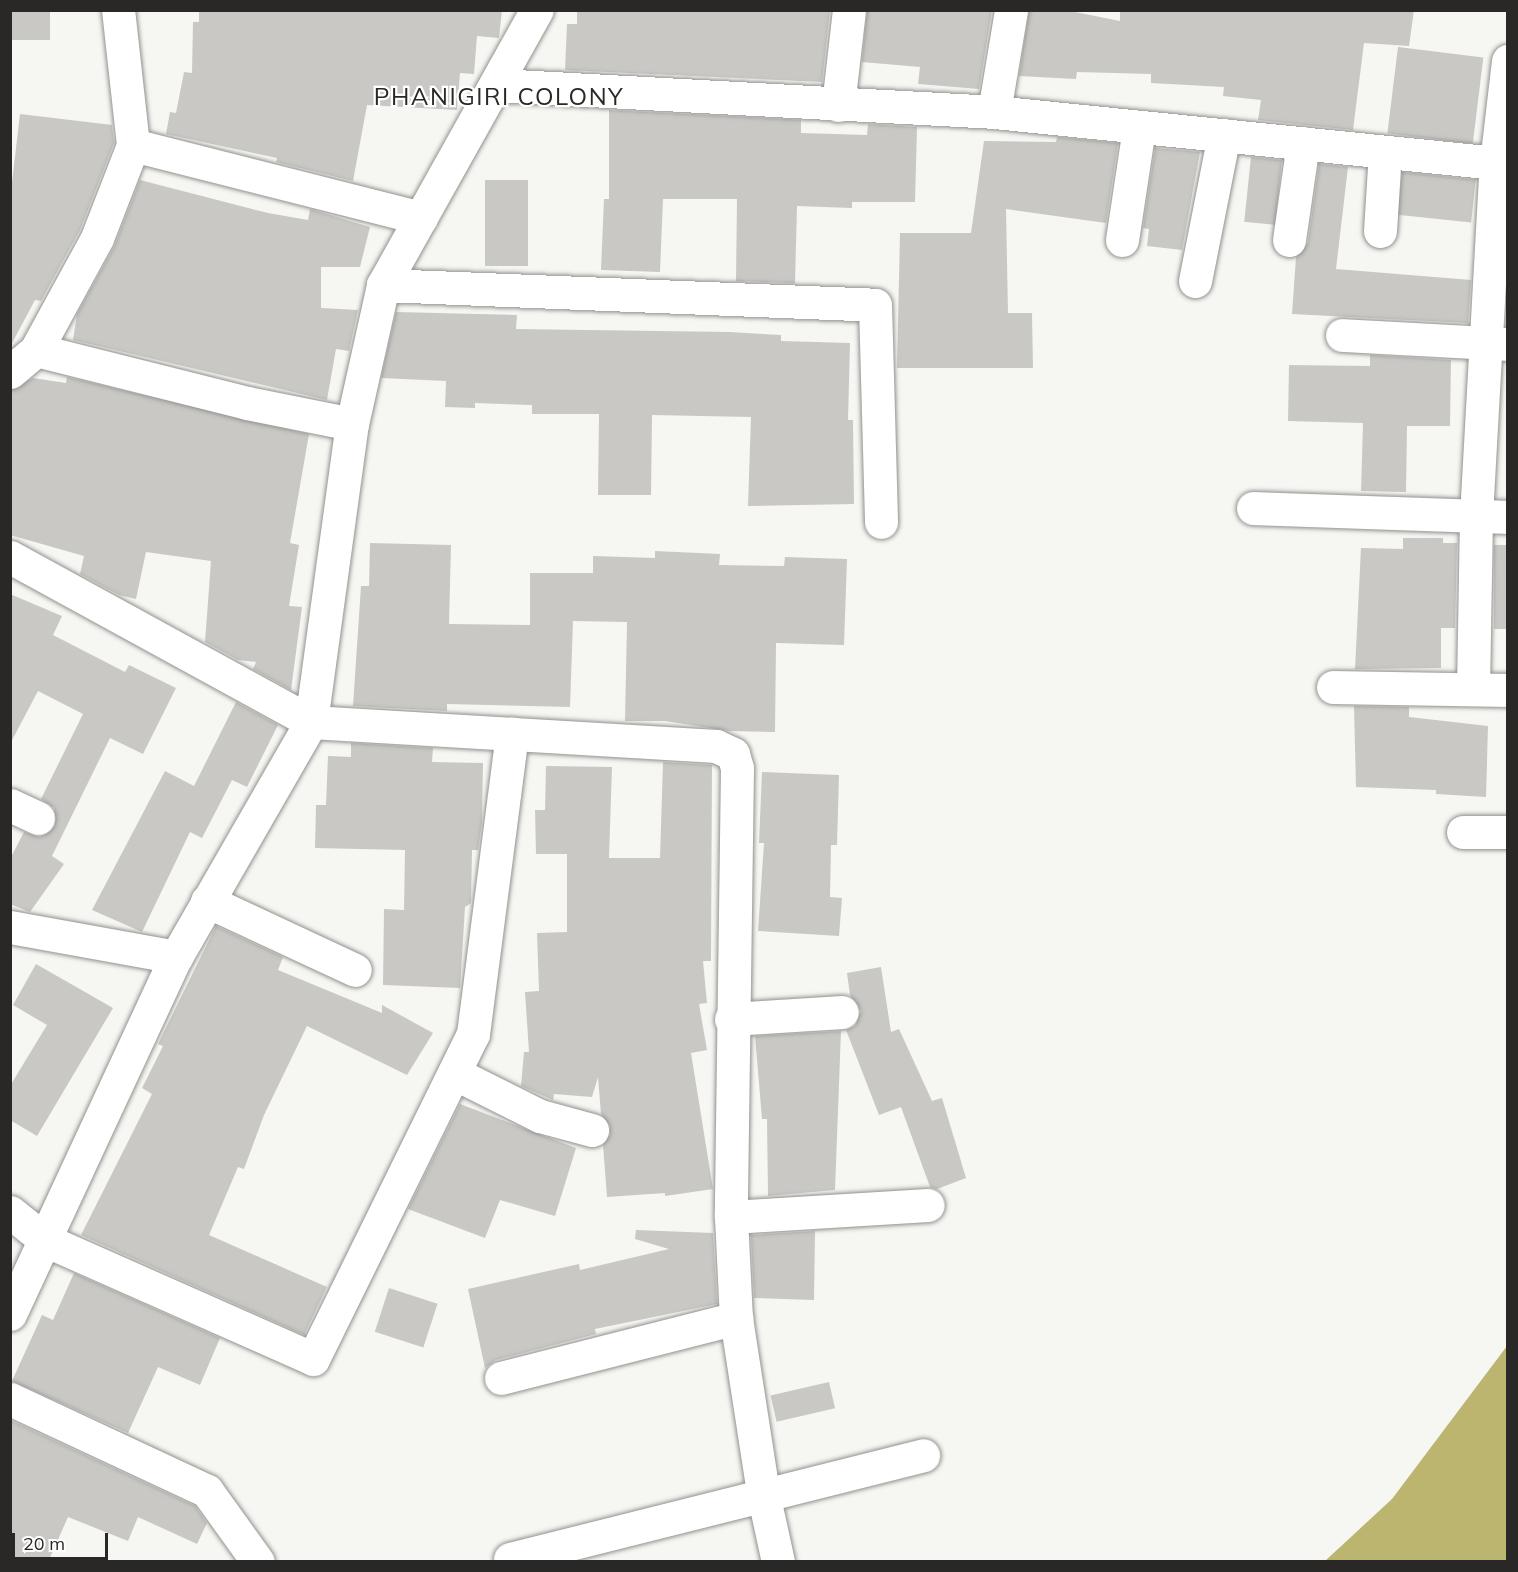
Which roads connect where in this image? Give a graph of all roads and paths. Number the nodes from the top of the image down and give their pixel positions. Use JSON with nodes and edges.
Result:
{"nodes":[{"id":1,"x":118,"y":10,"type":"edge"},
{"id":2,"x":537,"y":10,"type":"edge"},
{"id":3,"x":849,"y":10,"type":"edge"},
{"id":4,"x":1011,"y":10,"type":"edge"},
{"id":5,"x":1508,"y":61,"type":"edge"},
{"id":6,"x":497,"y":85,"type":"junction"},
{"id":7,"x":838,"y":105,"type":"junction"},
{"id":8,"x":1505,"y":109,"type":"edge"},
{"id":9,"x":994,"y":112,"type":"junction"},
{"id":10,"x":1139,"y":127,"type":"junction"},
{"id":11,"x":1224,"y":135,"type":"junction"},
{"id":12,"x":1303,"y":143,"type":"junction"},
{"id":13,"x":133,"y":145,"type":"junction"},
{"id":14,"x":1385,"y":152,"type":"junction"},
{"id":15,"x":1496,"y":163,"type":"junction"},
{"id":16,"x":421,"y":218,"type":"junction"},
{"id":17,"x":1380,"y":231,"type":"dead end"},
{"id":18,"x":1122,"y":240,"type":"dead end"},
{"id":19,"x":1289,"y":240,"type":"dead end"},
{"id":20,"x":1195,"y":281,"type":"dead end"},
{"id":21,"x":383,"y":285,"type":"junction"},
{"id":22,"x":1342,"y":335,"type":"dead end"},
{"id":23,"x":1497,"y":343,"type":"edge"},
{"id":24,"x":36,"y":350,"type":"junction"},
{"id":25,"x":10,"y":372,"type":"edge"},
{"id":26,"x":352,"y":424,"type":"junction"},
{"id":27,"x":1253,"y":508,"type":"dead end"},
{"id":28,"x":1492,"y":517,"type":"edge"},
{"id":29,"x":881,"y":522,"type":"dead end"},
{"id":30,"x":10,"y":557,"type":"edge"},
{"id":31,"x":1333,"y":687,"type":"dead end"},
{"id":32,"x":1473,"y":689,"type":"junction"},
{"id":33,"x":1508,"y":690,"type":"edge"},
{"id":34,"x":312,"y":722,"type":"junction"},
{"id":35,"x":512,"y":734,"type":"junction"},
{"id":36,"x":1463,"y":832,"type":"dead end"},
{"id":37,"x":1508,"y":832,"type":"edge"},
{"id":38,"x":207,"y":902,"type":"junction"},
{"id":39,"x":10,"y":927,"type":"edge"},
{"id":40,"x":176,"y":957,"type":"junction"},
{"id":41,"x":355,"y":970,"type":"dead end"},
{"id":42,"x":842,"y":1012,"type":"dead end"},
{"id":43,"x":731,"y":1019,"type":"junction"},
{"id":44,"x":454,"y":1073,"type":"junction"},
{"id":45,"x":592,"y":1130,"type":"dead end"},
{"id":46,"x":928,"y":1205,"type":"dead end"},
{"id":47,"x":10,"y":1212,"type":"edge"},
{"id":48,"x":731,"y":1217,"type":"junction"},
{"id":49,"x":45,"y":1240,"type":"junction"},
{"id":50,"x":10,"y":1314,"type":"edge"},
{"id":51,"x":736,"y":1318,"type":"junction"},
{"id":52,"x":501,"y":1378,"type":"dead end"},
{"id":53,"x":10,"y":1399,"type":"edge"},
{"id":54,"x":923,"y":1455,"type":"dead end"},
{"id":55,"x":763,"y":1494,"type":"junction"},
{"id":56,"x":510,"y":1559,"type":"dead end"},
{"id":57,"x":258,"y":1562,"type":"edge"},
{"id":58,"x":778,"y":1562,"type":"edge"}],
"edges":[{"from":1,"to":13,"type":"street"},
{"from":2,"to":6,"type":"street"},
{"from":3,"to":7,"type":"street"},
{"from":4,"to":9,"type":"street"},
{"from":5,"to":8,"type":"street"},
{"from":6,"to":7,"type":"street"},
{"from":6,"to":16,"type":"street"},
{"from":7,"to":9,"type":"street"},
{"from":8,"to":15,"type":"street"},
{"from":9,"to":10,"type":"street"},
{"from":10,"to":11,"type":"street"},
{"from":10,"to":18,"type":"street"},
{"from":11,"to":12,"type":"street"},
{"from":11,"to":20,"type":"street"},
{"from":12,"to":14,"type":"street"},
{"from":12,"to":19,"type":"street"},
{"from":13,"to":16,"type":"street"},
{"from":13,"to":24,"type":"street"},
{"from":14,"to":15,"type":"street"},
{"from":14,"to":17,"type":"street"},
{"from":15,"to":23,"type":"street"},
{"from":16,"to":21,"type":"street"},
{"from":21,"to":26,"type":"street"},
{"from":21,"to":29,"type":"street"},
{"from":22,"to":23,"type":"street"},
{"from":23,"to":28,"type":"street"},
{"from":24,"to":25,"type":"street"},
{"from":24,"to":26,"type":"street"},
{"from":26,"to":34,"type":"street"},
{"from":27,"to":28,"type":"street"},
{"from":28,"to":32,"type":"street"},
{"from":30,"to":34,"type":"street"},
{"from":31,"to":32,"type":"street"},
{"from":32,"to":33,"type":"street"},
{"from":34,"to":35,"type":"street"},
{"from":34,"to":38,"type":"street"},
{"from":35,"to":43,"type":"street"},
{"from":35,"to":44,"type":"street"},
{"from":36,"to":37,"type":"street"},
{"from":38,"to":40,"type":"street"},
{"from":38,"to":41,"type":"street"},
{"from":39,"to":40,"type":"street"},
{"from":40,"to":49,"type":"street"},
{"from":42,"to":43,"type":"street"},
{"from":43,"to":48,"type":"street"},
{"from":44,"to":45,"type":"street"},
{"from":44,"to":49,"type":"street"},
{"from":46,"to":48,"type":"street"},
{"from":47,"to":49,"type":"street"},
{"from":48,"to":51,"type":"street"},
{"from":49,"to":50,"type":"street"},
{"from":51,"to":52,"type":"street"},
{"from":51,"to":55,"type":"street"},
{"from":53,"to":57,"type":"street"},
{"from":54,"to":55,"type":"street"},
{"from":55,"to":56,"type":"street"},
{"from":55,"to":58,"type":"street"}]}
